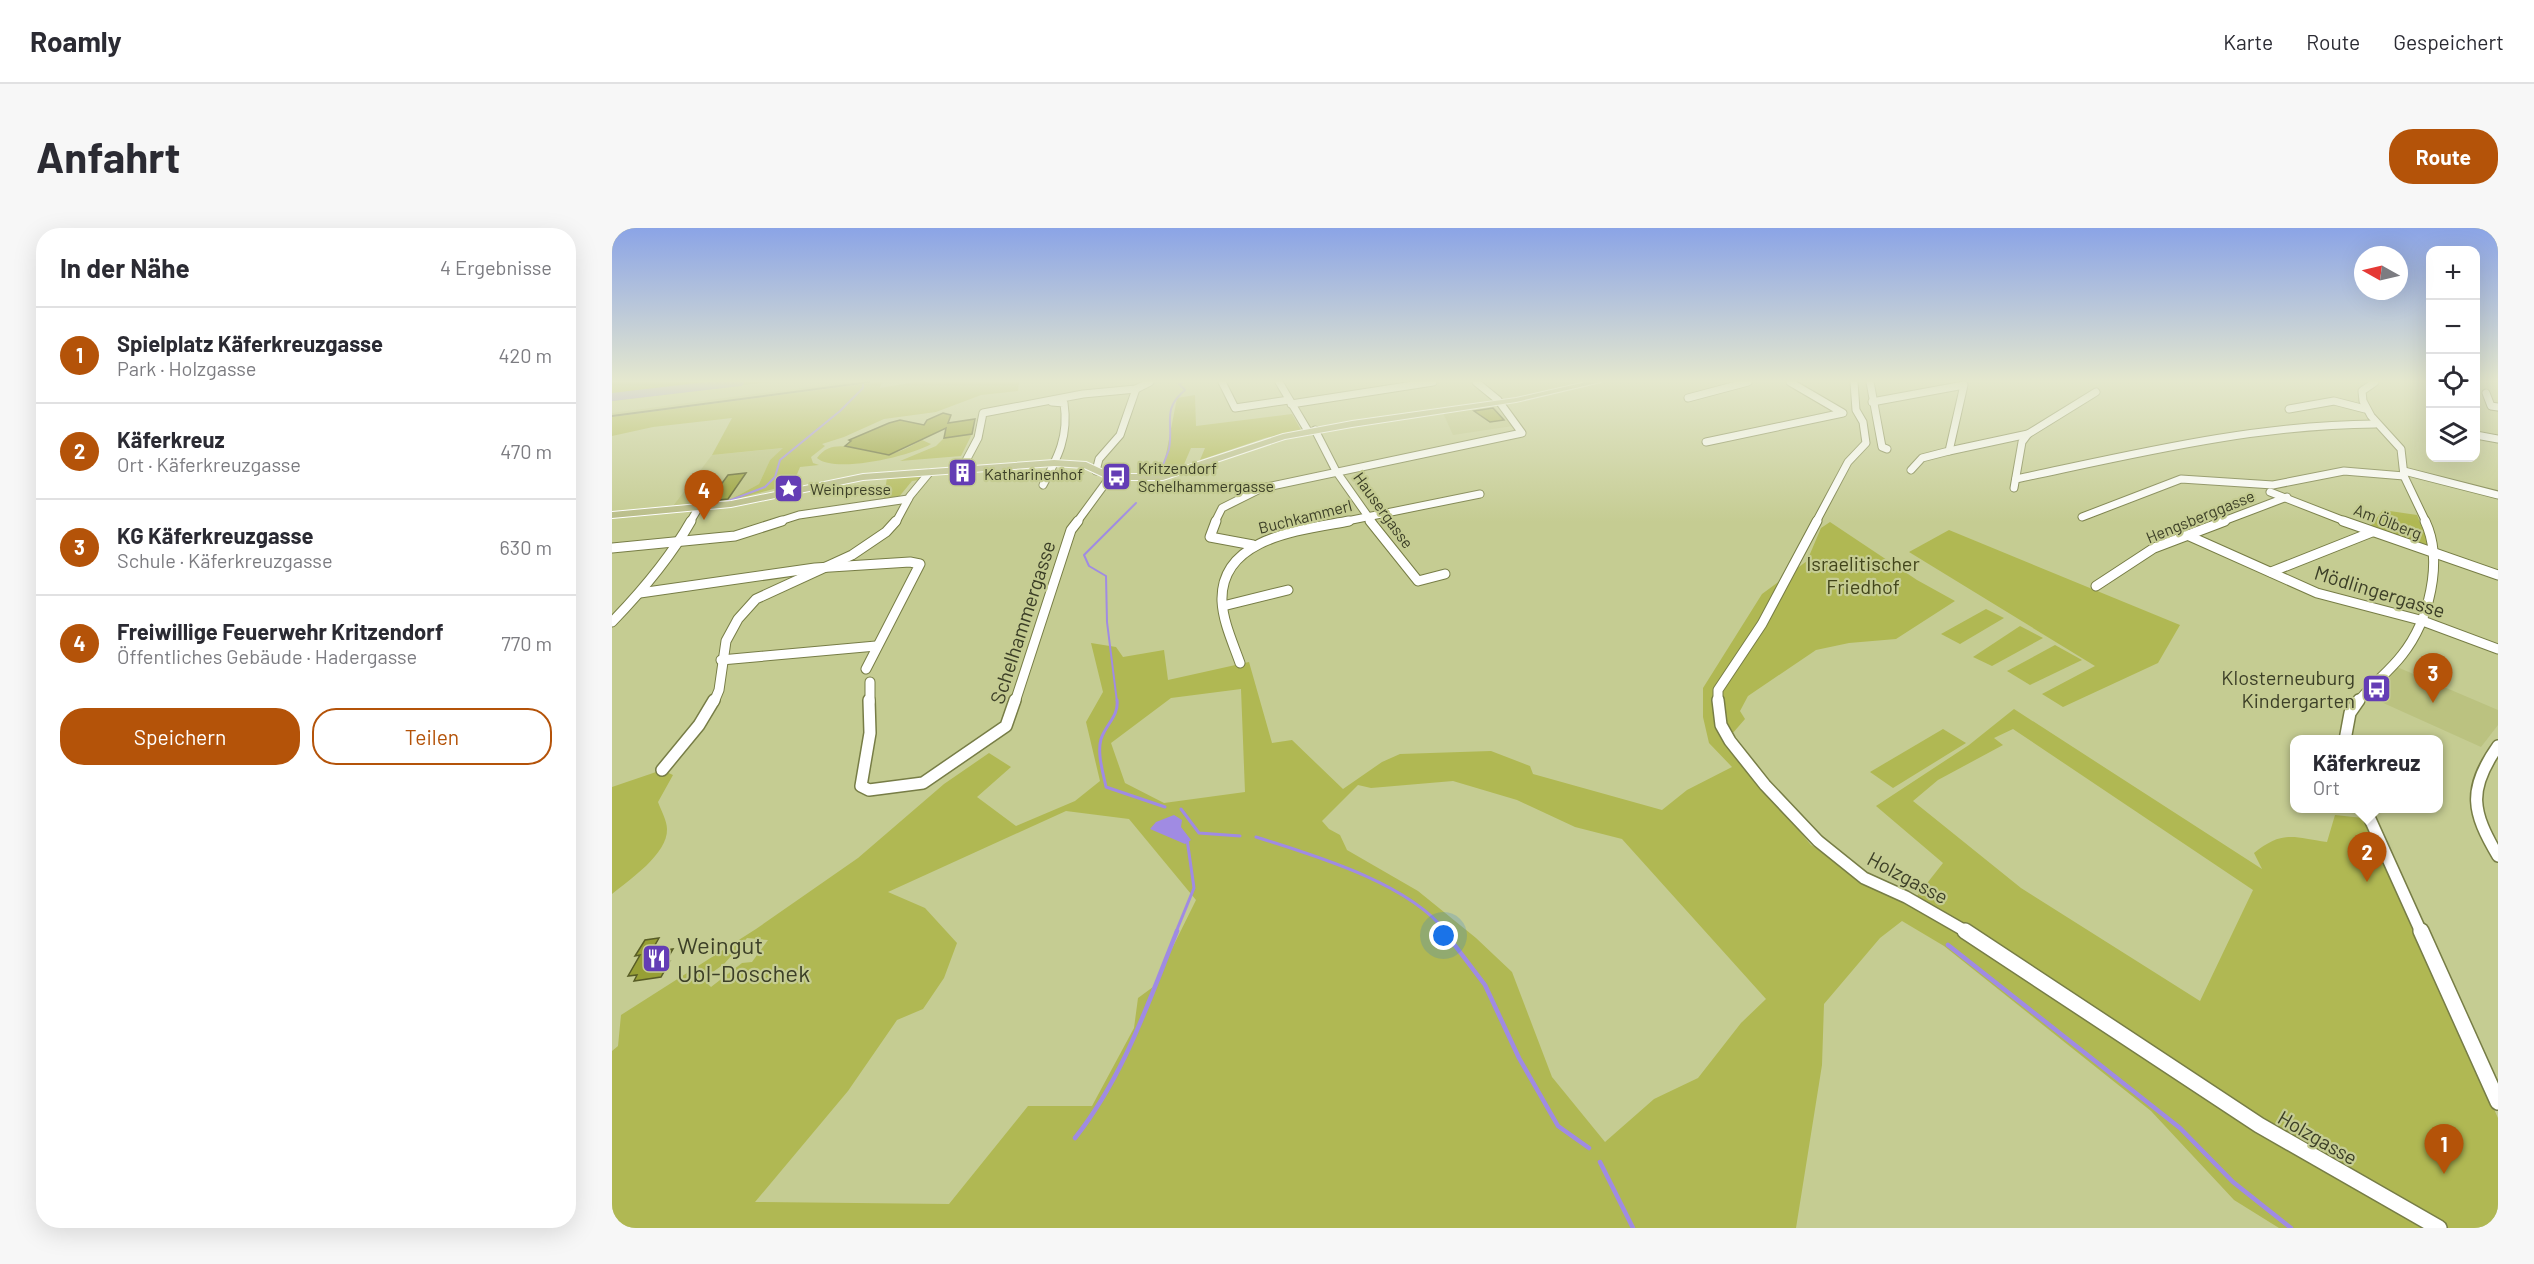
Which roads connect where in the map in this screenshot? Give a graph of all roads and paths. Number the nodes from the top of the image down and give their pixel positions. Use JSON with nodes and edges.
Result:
{"nodes":[{"id":1,"x":979,"y":429,"type":"edge"},
{"id":2,"x":1067,"y":429,"type":"edge"},
{"id":3,"x":1122,"y":429,"type":"edge"},
{"id":4,"x":1328,"y":429,"type":"edge"},
{"id":5,"x":1519,"y":429,"type":"edge"},
{"id":6,"x":1769,"y":429,"type":"edge"},
{"id":7,"x":1864,"y":429,"type":"edge"},
{"id":8,"x":1881,"y":429,"type":"edge"},
{"id":9,"x":1955,"y":429,"type":"edge"},
{"id":10,"x":2037,"y":429,"type":"edge"},
{"id":11,"x":2276,"y":429,"type":"edge"},
{"id":12,"x":2380,"y":429,"type":"edge"},
{"id":13,"x":1312,"y":431,"type":"junction"},
{"id":14,"x":2028,"y":434,"type":"junction"},
{"id":15,"x":2480,"y":436,"type":"edge"},
{"id":16,"x":2498,"y":439,"type":"edge"},
{"id":17,"x":1706,"y":442,"type":"dead end"},
{"id":18,"x":1887,"y":448,"type":"dead end"},
{"id":19,"x":1949,"y":451,"type":"junction"},
{"id":20,"x":1054,"y":463,"type":"junction"},
{"id":21,"x":961,"y":470,"type":"junction"},
{"id":22,"x":1911,"y":470,"type":"dead end"},
{"id":23,"x":1096,"y":471,"type":"junction"},
{"id":24,"x":1338,"y":472,"type":"junction"},
{"id":25,"x":929,"y":473,"type":"junction"},
{"id":26,"x":2404,"y":474,"type":"junction"},
{"id":27,"x":1110,"y":477,"type":"junction"},
{"id":28,"x":2016,"y":479,"type":"junction"},
{"id":29,"x":1042,"y":485,"type":"dead end"},
{"id":30,"x":2014,"y":488,"type":"dead end"},
{"id":31,"x":2270,"y":492,"type":"dead end"},
{"id":32,"x":1480,"y":494,"type":"dead end"},
{"id":33,"x":2498,"y":495,"type":"edge"},
{"id":34,"x":2287,"y":497,"type":"junction"},
{"id":35,"x":908,"y":499,"type":"junction"},
{"id":36,"x":699,"y":507,"type":"junction"},
{"id":37,"x":612,"y":514,"type":"edge"},
{"id":38,"x":1366,"y":516,"type":"junction"},
{"id":39,"x":2082,"y":517,"type":"dead end"},
{"id":40,"x":2372,"y":532,"type":"junction"},
{"id":41,"x":2187,"y":536,"type":"junction"},
{"id":42,"x":679,"y":542,"type":"junction"},
{"id":43,"x":1253,"y":545,"type":"junction"},
{"id":44,"x":612,"y":548,"type":"edge"},
{"id":45,"x":2436,"y":555,"type":"junction"},
{"id":46,"x":827,"y":567,"type":"junction"},
{"id":47,"x":2271,"y":572,"type":"junction"},
{"id":48,"x":1446,"y":574,"type":"dead end"},
{"id":49,"x":2498,"y":575,"type":"edge"},
{"id":50,"x":2096,"y":586,"type":"dead end"},
{"id":51,"x":1288,"y":590,"type":"dead end"},
{"id":52,"x":640,"y":593,"type":"junction"},
{"id":53,"x":1223,"y":606,"type":"junction"},
{"id":54,"x":613,"y":618,"type":"edge"},
{"id":55,"x":2420,"y":620,"type":"junction"},
{"id":56,"x":876,"y":646,"type":"junction"},
{"id":57,"x":2498,"y":649,"type":"edge"},
{"id":58,"x":721,"y":660,"type":"junction"},
{"id":59,"x":1240,"y":663,"type":"dead end"},
{"id":60,"x":866,"y":669,"type":"dead end"},
{"id":61,"x":870,"y":682,"type":"dead end"},
{"id":62,"x":2346,"y":735,"type":"edge"},
{"id":63,"x":2498,"y":746,"type":"edge"},
{"id":64,"x":662,"y":770,"type":"dead end"},
{"id":65,"x":2367,"y":813,"type":"edge"},
{"id":66,"x":2498,"y":856,"type":"edge"},
{"id":67,"x":2498,"y":1102,"type":"edge"},
{"id":68,"x":2439,"y":1228,"type":"edge"}],
"edges":[{"from":1,"to":21,"type":"street"},
{"from":2,"to":20,"type":"street"},
{"from":3,"to":23,"type":"street"},
{"from":4,"to":13,"type":"main road"},
{"from":5,"to":24,"type":"street"},
{"from":6,"to":17,"type":"street"},
{"from":7,"to":68,"type":"street","name":"Holzgasse"},
{"from":8,"to":18,"type":"street"},
{"from":9,"to":19,"type":"street"},
{"from":10,"to":14,"type":"street"},
{"from":11,"to":28,"type":"street"},
{"from":12,"to":26,"type":"street"},
{"from":13,"to":24,"type":"street","name":"Hausergasse"},
{"from":13,"to":27,"type":"main road"},
{"from":14,"to":19,"type":"street"},
{"from":14,"to":28,"type":"street"},
{"from":15,"to":16,"type":"street"},
{"from":19,"to":22,"type":"street"},
{"from":20,"to":21,"type":"main road"},
{"from":20,"to":23,"type":"main road"},
{"from":20,"to":29,"type":"street"},
{"from":21,"to":25,"type":"main road"},
{"from":23,"to":27,"type":"main road"},
{"from":24,"to":38,"type":"street","name":"Hausergasse"},
{"from":24,"to":43,"type":"street"},
{"from":25,"to":35,"type":"street"},
{"from":25,"to":36,"type":"main road"},
{"from":26,"to":33,"type":"street"},
{"from":26,"to":39,"type":"street"},
{"from":26,"to":45,"type":"street"},
{"from":27,"to":61,"type":"street","name":"Schelhammergasse"},
{"from":28,"to":30,"type":"street"},
{"from":31,"to":34,"type":"street","name":"Am Ölberg"},
{"from":32,"to":38,"type":"street","name":"Buchkammerl"},
{"from":34,"to":40,"type":"street","name":"Am Ölberg"},
{"from":34,"to":41,"type":"street","name":"Hengsberggasse"},
{"from":35,"to":42,"type":"street"},
{"from":35,"to":46,"type":"street"},
{"from":36,"to":37,"type":"main road"},
{"from":36,"to":42,"type":"street"},
{"from":38,"to":43,"type":"street","name":"Buchkammerl"},
{"from":38,"to":48,"type":"street","name":"Hausergasse"},
{"from":40,"to":45,"type":"street","name":"Am Ölberg"},
{"from":40,"to":47,"type":"street"},
{"from":41,"to":47,"type":"street","name":"Mödlingergasse"},
{"from":41,"to":50,"type":"street","name":"Hengsberggasse"},
{"from":42,"to":44,"type":"street"},
{"from":42,"to":52,"type":"street"},
{"from":43,"to":53,"type":"street","name":"Buchkammerl"},
{"from":45,"to":49,"type":"street","name":"Am Ölberg"},
{"from":45,"to":55,"type":"street"},
{"from":46,"to":52,"type":"street"},
{"from":46,"to":56,"type":"street"},
{"from":46,"to":58,"type":"street"},
{"from":47,"to":55,"type":"street","name":"Mödlingergasse"},
{"from":51,"to":53,"type":"street"},
{"from":52,"to":54,"type":"street"},
{"from":53,"to":59,"type":"street","name":"Buchkammerl"},
{"from":55,"to":57,"type":"street","name":"Mödlingergasse"},
{"from":55,"to":62,"type":"street"},
{"from":56,"to":58,"type":"street"},
{"from":56,"to":60,"type":"street"},
{"from":58,"to":64,"type":"street"},
{"from":63,"to":66,"type":"street"},
{"from":65,"to":67,"type":"street"}]}
